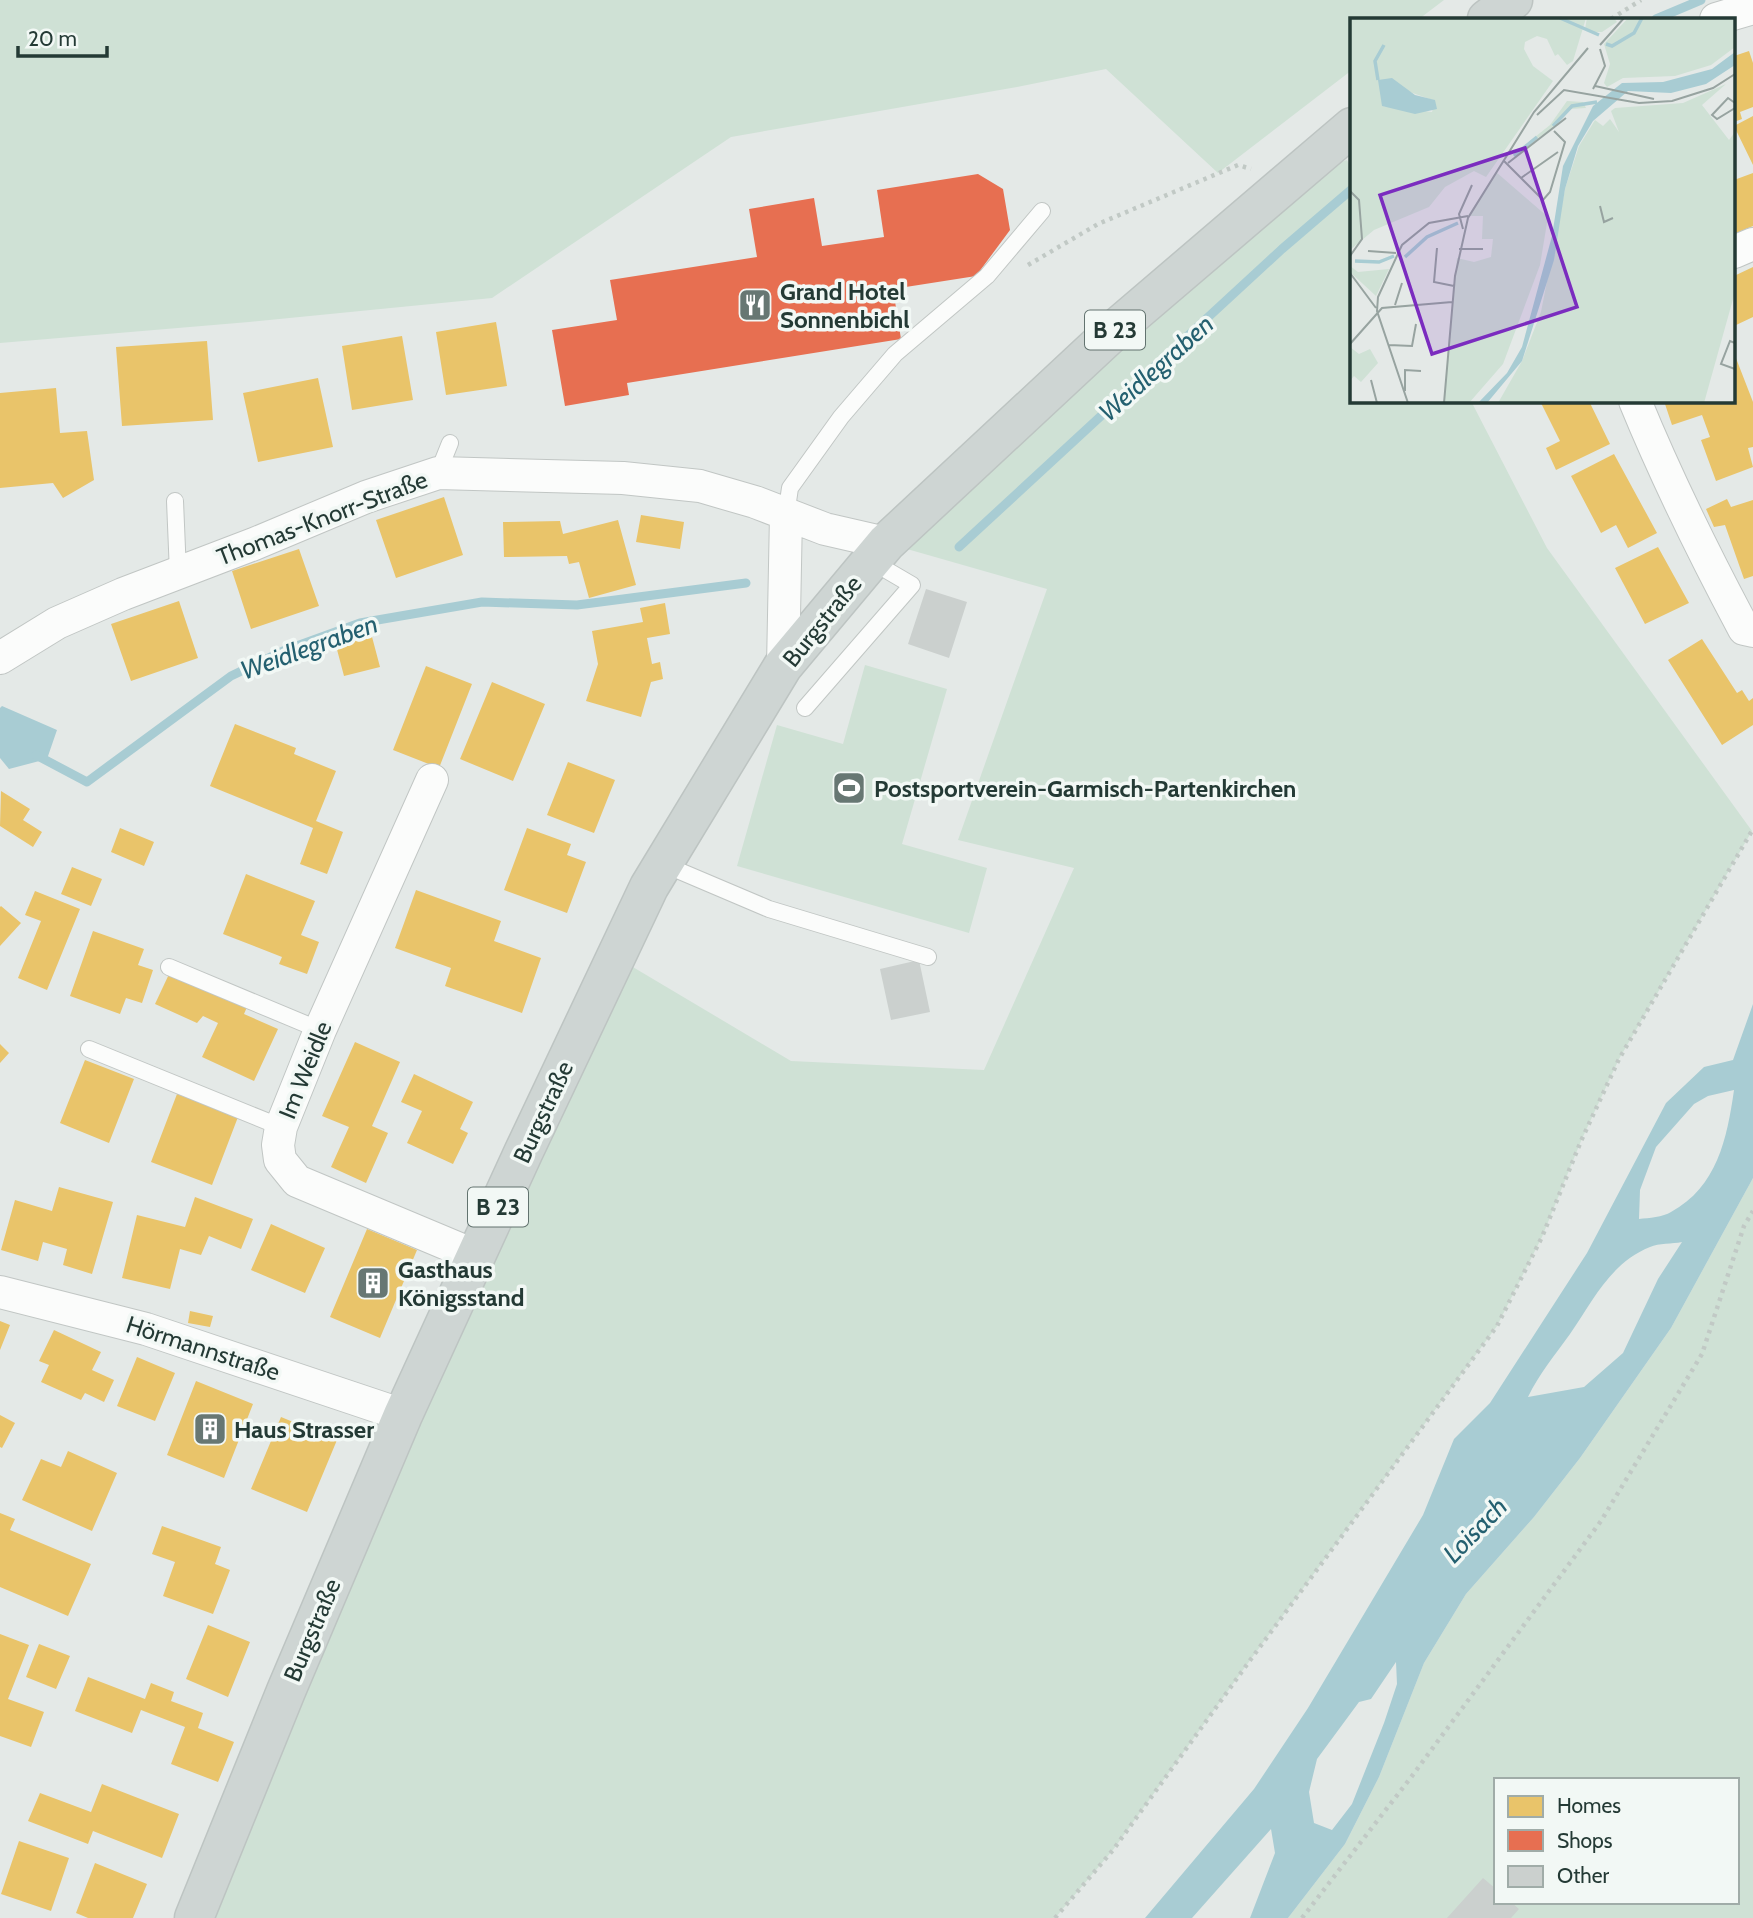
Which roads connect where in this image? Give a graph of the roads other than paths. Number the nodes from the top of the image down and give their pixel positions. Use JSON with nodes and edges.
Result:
{"nodes":[{"id":1,"x":1513,"y":0,"type":"edge"},
{"id":2,"x":1753,"y":8,"type":"edge"},
{"id":3,"x":1488,"y":18,"type":"edge"},
{"id":4,"x":1719,"y":18,"type":"edge"},
{"id":5,"x":1350,"y":129,"type":"edge"},
{"id":6,"x":1042,"y":211,"type":"dead end"},
{"id":7,"x":1753,"y":244,"type":"edge"},
{"id":8,"x":1736,"y":251,"type":"edge"},
{"id":9,"x":1634,"y":402,"type":"edge"},
{"id":10,"x":450,"y":443,"type":"dead end"},
{"id":11,"x":438,"y":473,"type":"junction"},
{"id":12,"x":175,"y":501,"type":"dead end"},
{"id":13,"x":786,"y":515,"type":"junction"},
{"id":14,"x":879,"y":552,"type":"junction"},
{"id":15,"x":178,"y":573,"type":"junction"},
{"id":16,"x":1753,"y":631,"type":"edge"},
{"id":17,"x":0,"y":658,"type":"edge"},
{"id":18,"x":783,"y":666,"type":"junction"},
{"id":19,"x":805,"y":708,"type":"dead end"},
{"id":20,"x":432,"y":780,"type":"dead end"},
{"id":21,"x":663,"y":864,"type":"junction"},
{"id":22,"x":928,"y":957,"type":"dead end"},
{"id":23,"x":169,"y":967,"type":"dead end"},
{"id":24,"x":320,"y":1030,"type":"junction"},
{"id":25,"x":89,"y":1049,"type":"dead end"},
{"id":26,"x":281,"y":1127,"type":"junction"},
{"id":27,"x":476,"y":1256,"type":"junction"},
{"id":28,"x":0,"y":1292,"type":"edge"},
{"id":29,"x":403,"y":1415,"type":"junction"},
{"id":30,"x":194,"y":1918,"type":"edge"}],
"edges":[{"from":1,"to":3,"type":"main road"},
{"from":2,"to":4,"type":"street"},
{"from":5,"to":14,"type":"main road","number":"B 23"},
{"from":6,"to":13,"type":"lane"},
{"from":7,"to":8,"type":"street"},
{"from":9,"to":16,"type":"street"},
{"from":10,"to":11,"type":"lane"},
{"from":11,"to":13,"type":"street","name":"Thomas-Knorr-Straße"},
{"from":11,"to":15,"type":"street","name":"Thomas-Knorr-Straße"},
{"from":12,"to":15,"type":"lane"},
{"from":13,"to":14,"type":"street","name":"Thomas-Knorr-Straße"},
{"from":13,"to":18,"type":"street"},
{"from":14,"to":18,"type":"main road","name":"Burgstraße","number":"B 23"},
{"from":14,"to":19,"type":"lane"},
{"from":15,"to":17,"type":"street","name":"Thomas-Knorr-Straße"},
{"from":18,"to":21,"type":"main road","name":"Burgstraße","number":"B 23"},
{"from":20,"to":24,"type":"street","name":"Im Weidle"},
{"from":21,"to":22,"type":"lane"},
{"from":21,"to":27,"type":"main road","name":"Burgstraße","number":"B 23"},
{"from":23,"to":24,"type":"lane"},
{"from":24,"to":26,"type":"street","name":"Im Weidle"},
{"from":25,"to":26,"type":"lane"},
{"from":26,"to":27,"type":"street","name":"Im Weidle"},
{"from":27,"to":29,"type":"main road","name":"Burgstraße","number":"B 23"},
{"from":28,"to":29,"type":"street","name":"Hörmannstraße"},
{"from":29,"to":30,"type":"main road","name":"Burgstraße","number":"B 23"}]}
